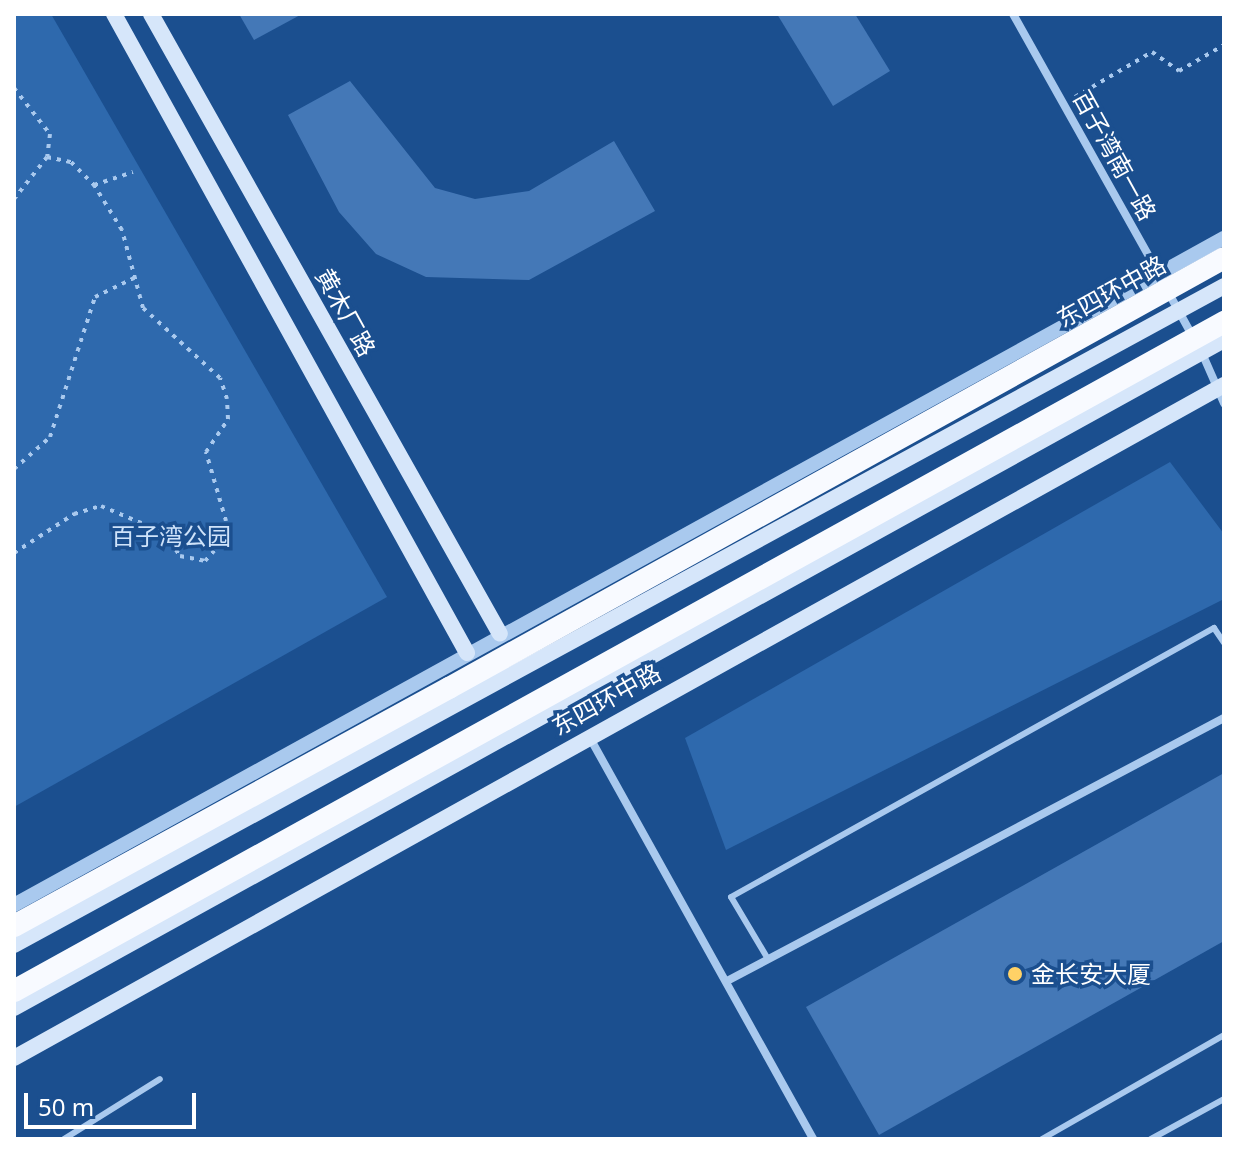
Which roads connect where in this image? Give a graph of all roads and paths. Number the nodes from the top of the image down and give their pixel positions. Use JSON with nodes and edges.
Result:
{"nodes":[{"id":1,"x":114,"y":14,"type":"edge"},
{"id":2,"x":151,"y":14,"type":"edge"},
{"id":3,"x":1013,"y":14,"type":"edge"},
{"id":4,"x":1224,"y":45,"type":"edge"},
{"id":5,"x":14,"y":88,"type":"edge"},
{"id":6,"x":1063,"y":104,"type":"junction"},
{"id":7,"x":47,"y":157,"type":"junction"},
{"id":8,"x":133,"y":172,"type":"dead end"},
{"id":9,"x":94,"y":185,"type":"junction"},
{"id":10,"x":14,"y":199,"type":"edge"},
{"id":11,"x":1224,"y":238,"type":"edge"},
{"id":12,"x":1224,"y":258,"type":"edge"},
{"id":13,"x":1158,"y":274,"type":"junction"},
{"id":14,"x":138,"y":276,"type":"junction"},
{"id":15,"x":1224,"y":286,"type":"edge"},
{"id":16,"x":1178,"y":310,"type":"junction"},
{"id":17,"x":1224,"y":322,"type":"edge"},
{"id":18,"x":1224,"y":340,"type":"edge"},
{"id":19,"x":1202,"y":353,"type":"junction"},
{"id":20,"x":1222,"y":392,"type":"edge"},
{"id":21,"x":14,"y":469,"type":"edge"},
{"id":22,"x":14,"y":553,"type":"edge"},
{"id":23,"x":500,"y":634,"type":"junction"},
{"id":24,"x":1224,"y":643,"type":"edge"},
{"id":25,"x":467,"y":653,"type":"junction"},
{"id":26,"x":1224,"y":718,"type":"edge"},
{"id":27,"x":590,"y":738,"type":"junction"},
{"id":28,"x":14,"y":905,"type":"edge"},
{"id":29,"x":14,"y":926,"type":"edge"},
{"id":30,"x":14,"y":945,"type":"edge"},
{"id":31,"x":768,"y":959,"type":"junction"},
{"id":32,"x":727,"y":981,"type":"junction"},
{"id":33,"x":14,"y":991,"type":"edge"},
{"id":34,"x":14,"y":1008,"type":"edge"},
{"id":35,"x":1224,"y":1035,"type":"edge"},
{"id":36,"x":14,"y":1058,"type":"edge"},
{"id":37,"x":160,"y":1079,"type":"dead end"},
{"id":38,"x":1224,"y":1099,"type":"edge"},
{"id":39,"x":64,"y":1139,"type":"edge"},
{"id":40,"x":813,"y":1139,"type":"edge"},
{"id":41,"x":1042,"y":1139,"type":"edge"},
{"id":42,"x":1151,"y":1139,"type":"edge"}],
"edges":[{"from":1,"to":25,"type":"main road"},
{"from":2,"to":23,"type":"main road","name":"黄木厂路"},
{"from":3,"to":6,"type":"street","name":"百子湾南一路"},
{"from":4,"to":6,"type":"path"},
{"from":5,"to":7,"type":"path"},
{"from":6,"to":13,"type":"street","name":"百子湾南一路"},
{"from":7,"to":9,"type":"path"},
{"from":7,"to":10,"type":"path"},
{"from":8,"to":9,"type":"path"},
{"from":9,"to":14,"type":"path"},
{"from":11,"to":13,"type":"street","name":"东四环中路"},
{"from":12,"to":29,"type":"highway","name":"东四环中路","bridge":true},
{"from":13,"to":16,"type":"street","name":"百子湾南一路"},
{"from":13,"to":23,"type":"street","name":"东四环中路"},
{"from":14,"to":21,"type":"path"},
{"from":14,"to":22,"type":"path"},
{"from":15,"to":16,"type":"main road","name":"东四环中路"},
{"from":16,"to":19,"type":"street","name":"百子湾南一路"},
{"from":16,"to":30,"type":"main road","name":"东四环中路"},
{"from":17,"to":33,"type":"highway","name":"东四环中路","bridge":true},
{"from":18,"to":19,"type":"main road","name":"东四环中路"},
{"from":19,"to":20,"type":"street","name":"百子湾南一路"},
{"from":19,"to":34,"type":"main road","name":"东四环中路"},
{"from":20,"to":27,"type":"main road","name":"东四环中路"},
{"from":23,"to":25,"type":"street","name":"东四环中路"},
{"from":24,"to":31,"type":"lane"},
{"from":25,"to":28,"type":"street","name":"东四环中路"},
{"from":26,"to":31,"type":"street"},
{"from":27,"to":32,"type":"street"},
{"from":27,"to":36,"type":"main road","name":"东四环中路"},
{"from":31,"to":32,"type":"street"},
{"from":32,"to":40,"type":"street"},
{"from":35,"to":41,"type":"lane"},
{"from":37,"to":39,"type":"lane"},
{"from":38,"to":42,"type":"lane"}]}
